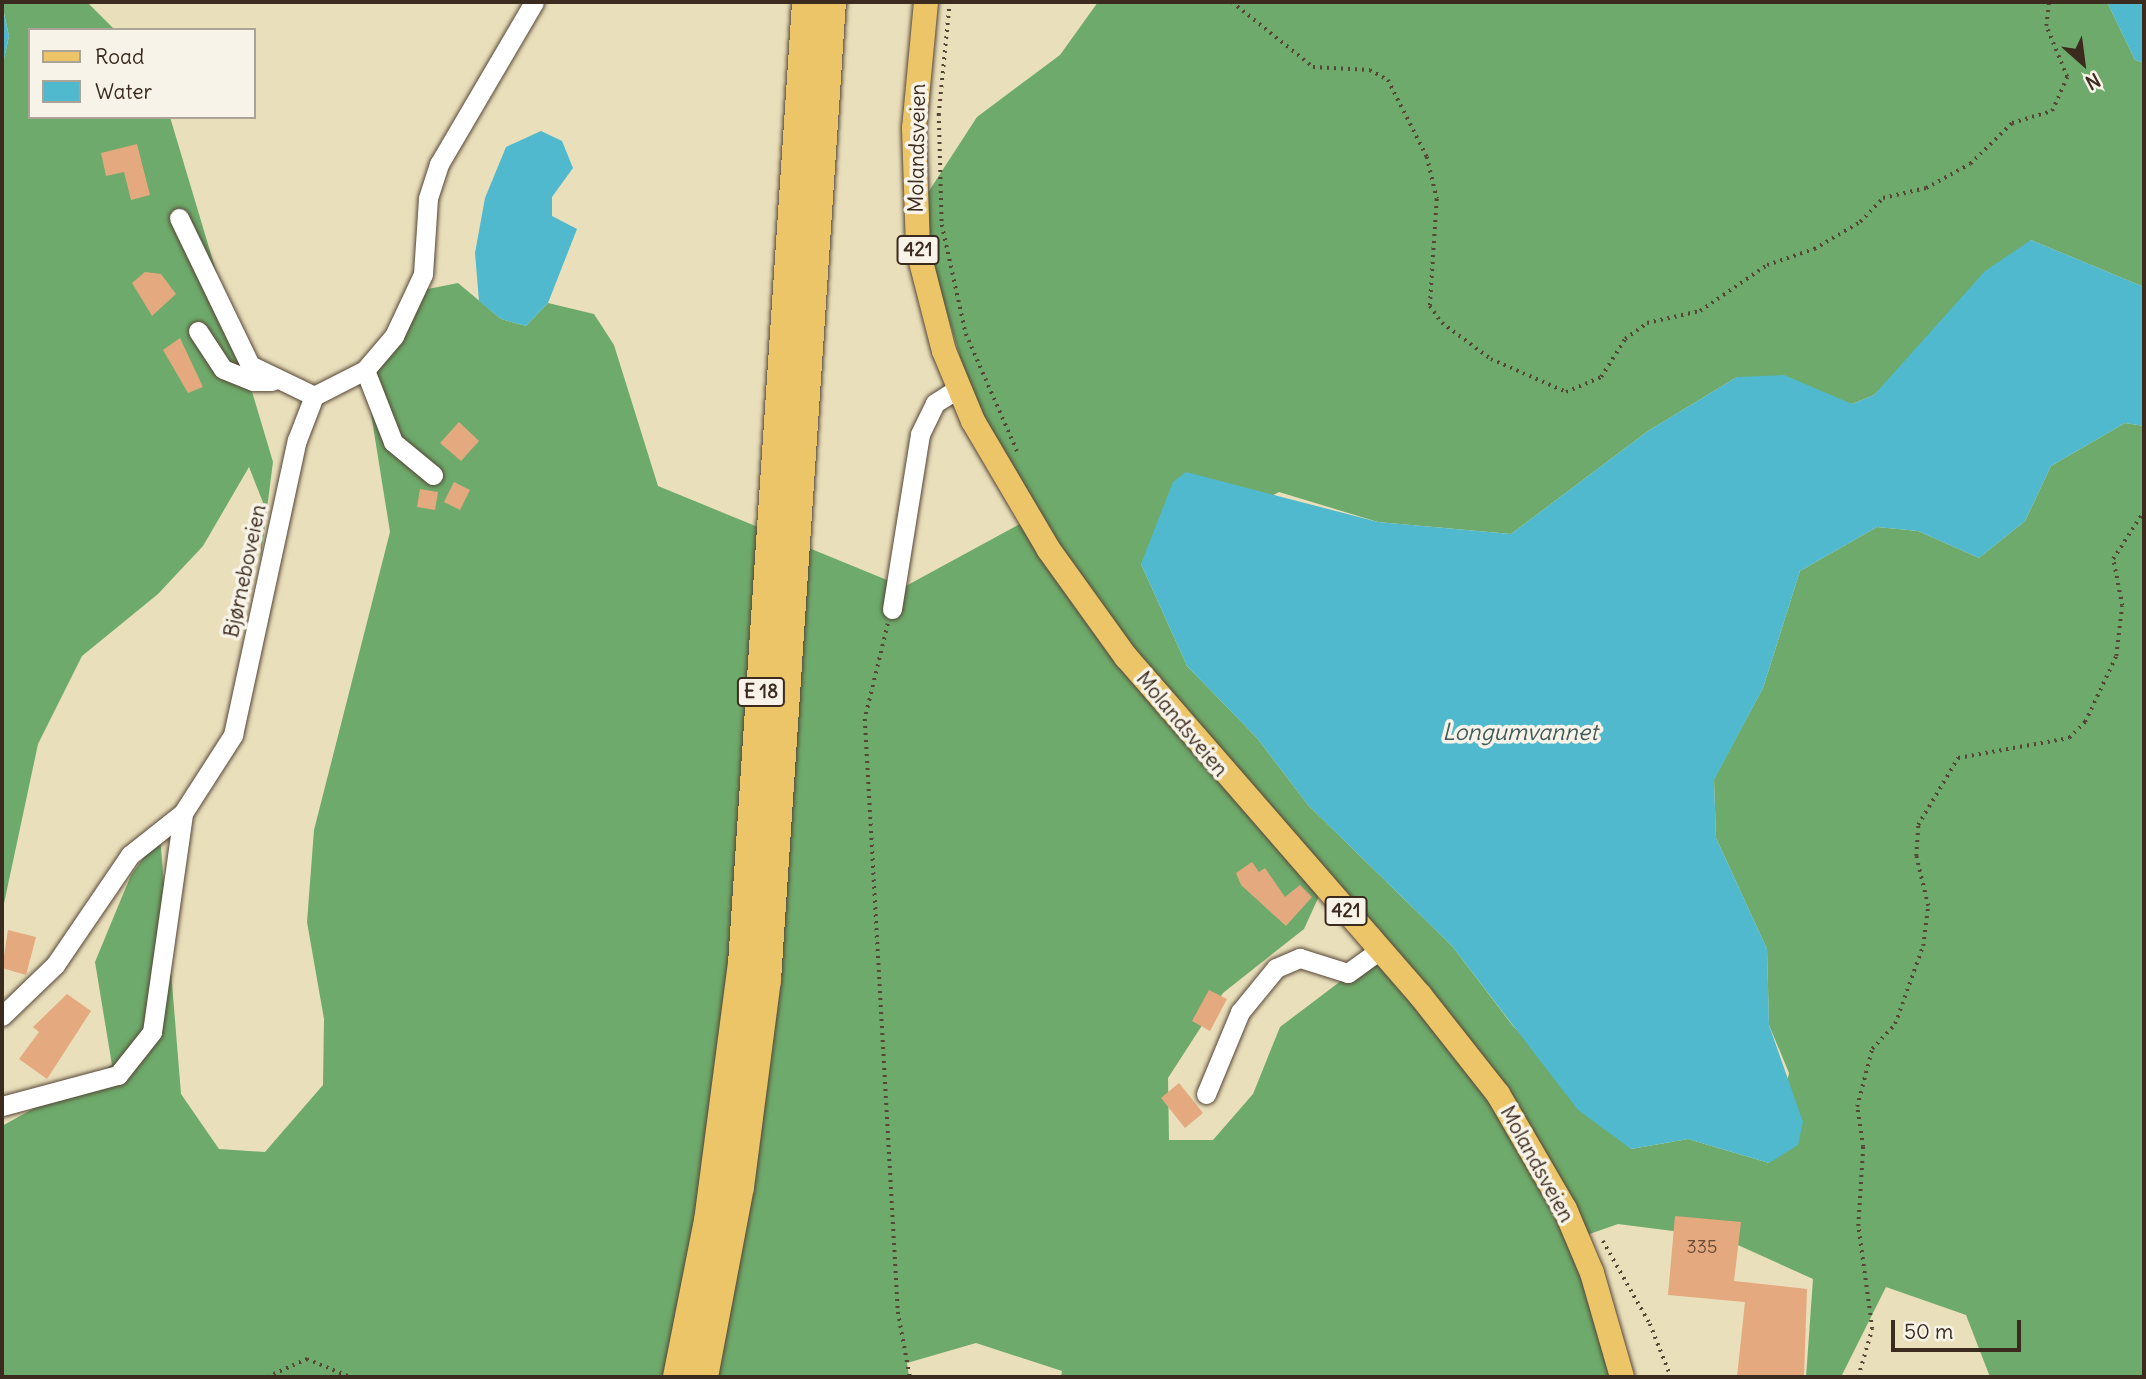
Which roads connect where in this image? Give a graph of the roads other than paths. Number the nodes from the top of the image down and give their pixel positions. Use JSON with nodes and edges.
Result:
{"nodes":[{"id":1,"x":806,"y":2,"type":"edge"},
{"id":2,"x":832,"y":2,"type":"edge"},
{"id":3,"x":926,"y":2,"type":"edge"},
{"id":4,"x":534,"y":3,"type":"edge"},
{"id":5,"x":179,"y":218,"type":"dead end"},
{"id":6,"x":198,"y":331,"type":"dead end"},
{"id":7,"x":365,"y":370,"type":"junction"},
{"id":8,"x":273,"y":381,"type":"junction"},
{"id":9,"x":959,"y":388,"type":"junction"},
{"id":10,"x":314,"y":396,"type":"junction"},
{"id":11,"x":433,"y":475,"type":"dead end"},
{"id":12,"x":892,"y":609,"type":"road end"},
{"id":13,"x":183,"y":813,"type":"junction"},
{"id":14,"x":1380,"y":950,"type":"junction"},
{"id":15,"x":2,"y":1016,"type":"edge"},
{"id":16,"x":1206,"y":1094,"type":"dead end"},
{"id":17,"x":2,"y":1106,"type":"edge"},
{"id":18,"x":677,"y":1377,"type":"edge"},
{"id":19,"x":704,"y":1377,"type":"edge"},
{"id":20,"x":1622,"y":1377,"type":"edge"}],
"edges":[{"from":1,"to":18,"type":"highway","number":"E 18"},
{"from":2,"to":19,"type":"highway","number":"E 18"},
{"from":3,"to":9,"type":"main road","name":"Molandsveien","number":"421"},
{"from":4,"to":7,"type":"street"},
{"from":5,"to":8,"type":"street"},
{"from":6,"to":8,"type":"street"},
{"from":7,"to":10,"type":"street"},
{"from":7,"to":11,"type":"street"},
{"from":8,"to":10,"type":"street"},
{"from":9,"to":12,"type":"street"},
{"from":9,"to":14,"type":"main road","name":"Molandsveien","number":"421"},
{"from":10,"to":13,"type":"street","name":"Bjørneboveien"},
{"from":13,"to":15,"type":"street"},
{"from":13,"to":17,"type":"street","name":"Bjørneboveien"},
{"from":14,"to":16,"type":"street"},
{"from":14,"to":20,"type":"main road","name":"Molandsveien","number":"421"}]}
